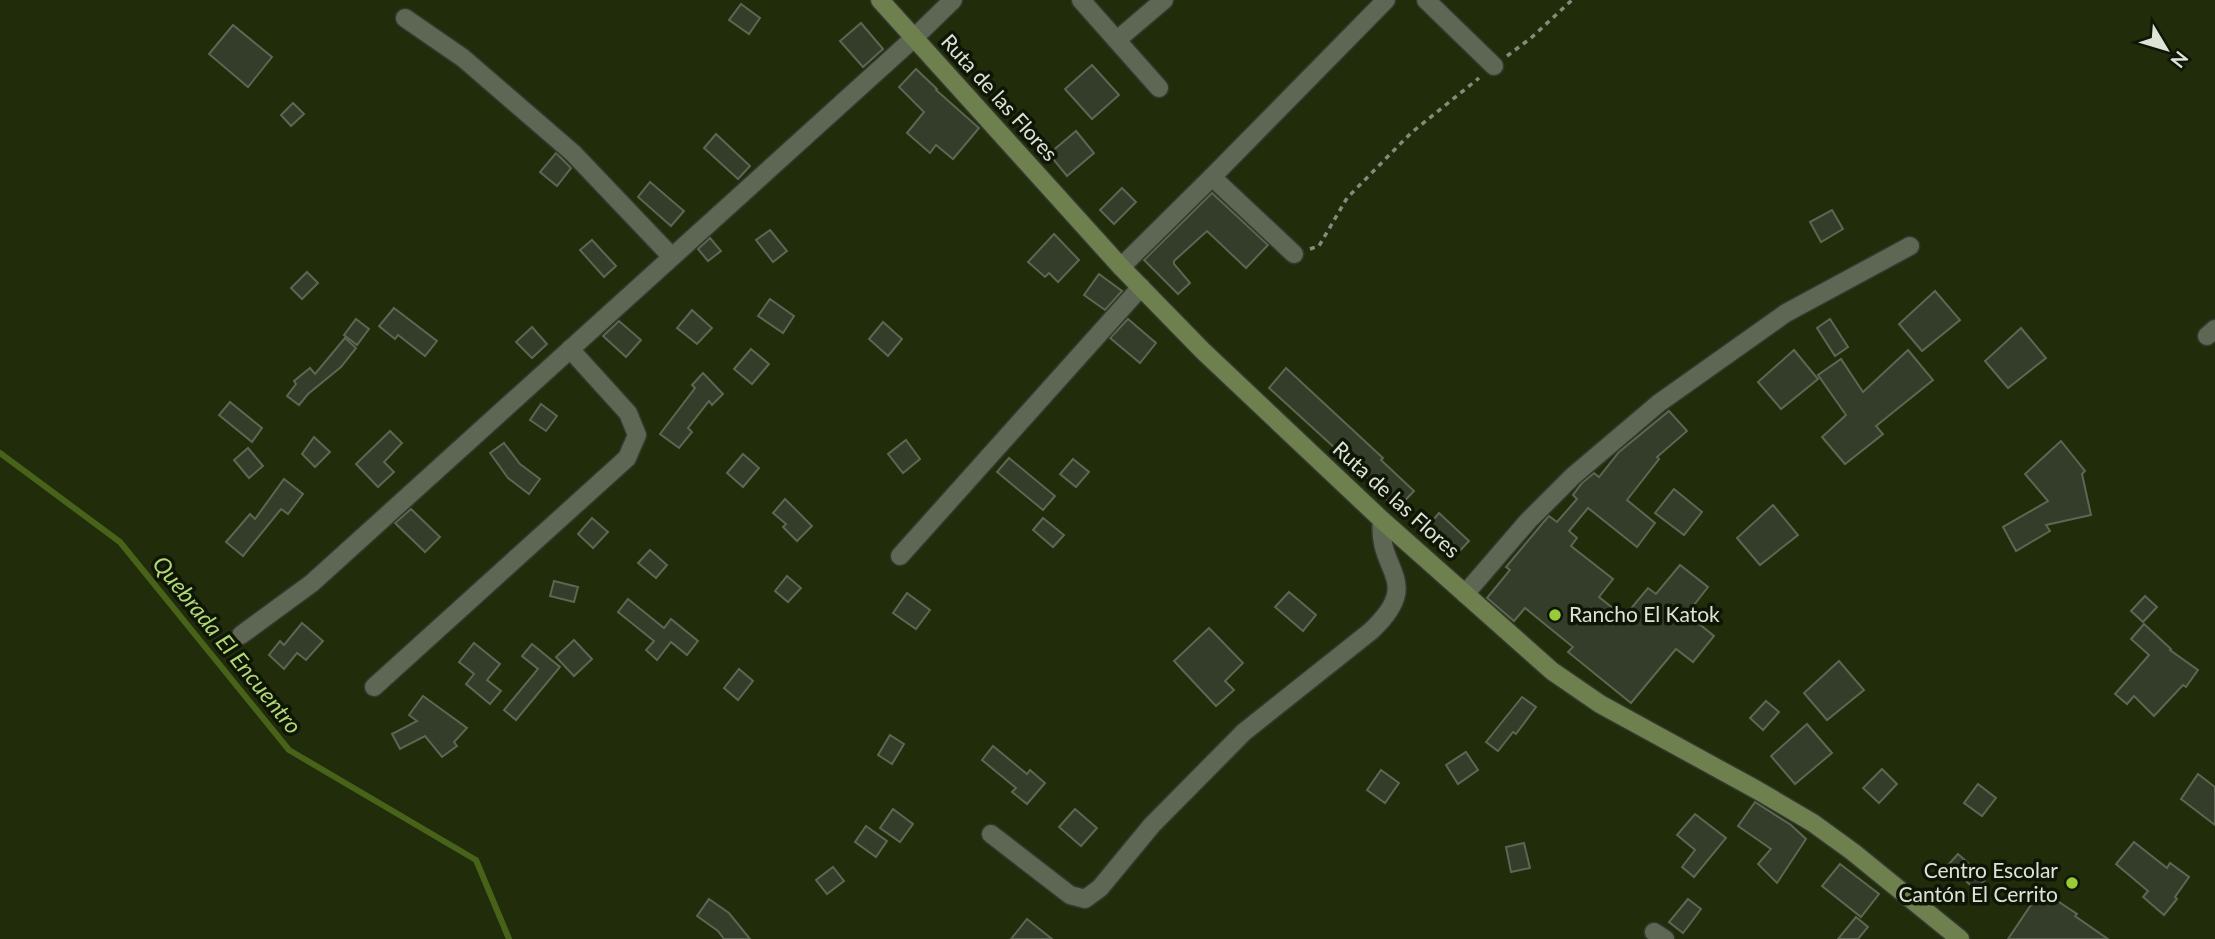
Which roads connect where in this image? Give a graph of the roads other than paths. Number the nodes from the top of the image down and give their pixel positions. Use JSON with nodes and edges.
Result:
{"nodes":[{"id":1,"x":880,"y":0,"type":"edge"},
{"id":2,"x":953,"y":0,"type":"edge"},
{"id":3,"x":1081,"y":0,"type":"edge"},
{"id":4,"x":1164,"y":0,"type":"edge"},
{"id":5,"x":1386,"y":0,"type":"edge"},
{"id":6,"x":1426,"y":0,"type":"edge"},
{"id":7,"x":405,"y":18,"type":"dead end"},
{"id":8,"x":914,"y":38,"type":"junction"},
{"id":9,"x":1117,"y":40,"type":"junction"},
{"id":10,"x":1494,"y":66,"type":"road end"},
{"id":11,"x":1159,"y":88,"type":"dead end"},
{"id":12,"x":1212,"y":177,"type":"junction"},
{"id":13,"x":1910,"y":246,"type":"dead end"},
{"id":14,"x":1294,"y":254,"type":"road end"},
{"id":15,"x":672,"y":257,"type":"junction"},
{"id":16,"x":1121,"y":267,"type":"junction"},
{"id":17,"x":1141,"y":287,"type":"junction"},
{"id":18,"x":570,"y":349,"type":"junction"},
{"id":19,"x":1382,"y":520,"type":"junction"},
{"id":20,"x":900,"y":556,"type":"dead end"},
{"id":21,"x":1465,"y":594,"type":"junction"},
{"id":22,"x":241,"y":635,"type":"dead end"},
{"id":23,"x":374,"y":687,"type":"dead end"},
{"id":24,"x":990,"y":834,"type":"dead end"},
{"id":25,"x":1960,"y":939,"type":"edge"}],
"edges":[{"from":1,"to":8,"type":"main road","name":"Ruta de las Flores"},
{"from":2,"to":8,"type":"street"},
{"from":3,"to":9,"type":"street"},
{"from":4,"to":9,"type":"street"},
{"from":5,"to":12,"type":"street"},
{"from":6,"to":10,"type":"street"},
{"from":7,"to":15,"type":"street"},
{"from":8,"to":15,"type":"street"},
{"from":8,"to":16,"type":"main road","name":"Ruta de las Flores"},
{"from":9,"to":11,"type":"street"},
{"from":12,"to":14,"type":"street"},
{"from":12,"to":16,"type":"street"},
{"from":13,"to":21,"type":"street"},
{"from":15,"to":18,"type":"street"},
{"from":16,"to":17,"type":"main road","name":"Ruta de las Flores"},
{"from":17,"to":19,"type":"main road","name":"Ruta de las Flores"},
{"from":17,"to":20,"type":"street"},
{"from":18,"to":22,"type":"street"},
{"from":18,"to":23,"type":"street"},
{"from":19,"to":21,"type":"main road","name":"Ruta de las Flores"},
{"from":19,"to":24,"type":"street"},
{"from":21,"to":25,"type":"main road","name":"Ruta de las Flores"}]}
